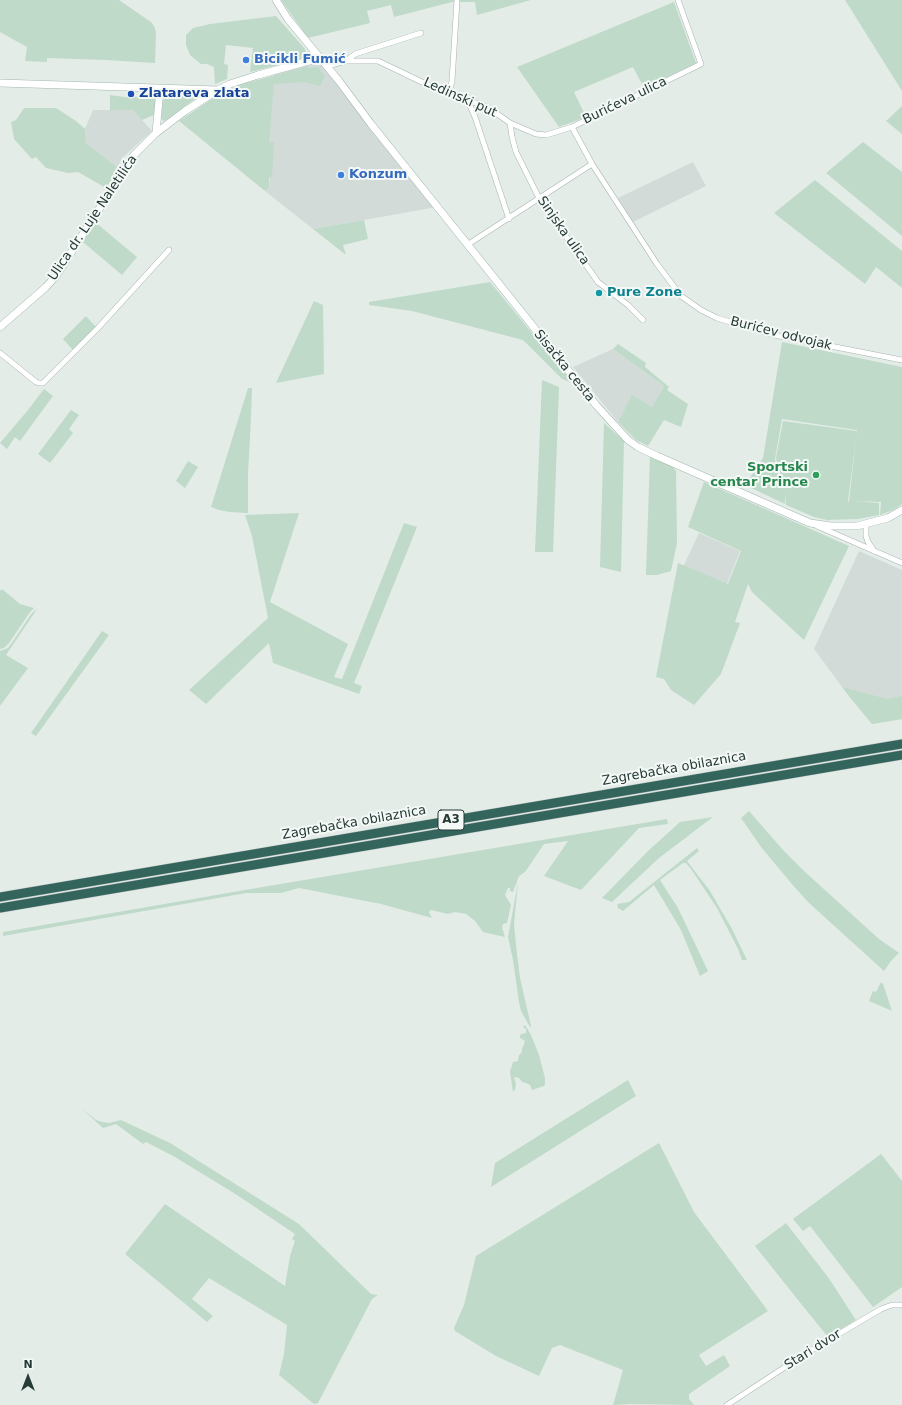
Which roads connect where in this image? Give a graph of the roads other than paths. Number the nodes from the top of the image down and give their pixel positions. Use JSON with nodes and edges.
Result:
{"nodes":[{"id":1,"x":276,"y":0,"type":"edge"},
{"id":2,"x":457,"y":0,"type":"edge"},
{"id":3,"x":678,"y":0,"type":"edge"},
{"id":4,"x":421,"y":33,"type":"dead end"},
{"id":5,"x":320,"y":58,"type":"junction"},
{"id":6,"x":346,"y":61,"type":"junction"},
{"id":7,"x":327,"y":66,"type":"junction"},
{"id":8,"x":0,"y":84,"type":"edge"},
{"id":9,"x":160,"y":89,"type":"junction"},
{"id":10,"x":218,"y":90,"type":"junction"},
{"id":11,"x":449,"y":92,"type":"junction"},
{"id":12,"x":468,"y":101,"type":"junction"},
{"id":13,"x":510,"y":123,"type":"junction"},
{"id":14,"x":572,"y":127,"type":"junction"},
{"id":15,"x":156,"y":133,"type":"junction"},
{"id":16,"x":592,"y":164,"type":"junction"},
{"id":17,"x":539,"y":198,"type":"junction"},
{"id":18,"x":509,"y":219,"type":"junction"},
{"id":19,"x":468,"y":245,"type":"junction"},
{"id":20,"x":169,"y":250,"type":"dead end"},
{"id":21,"x":643,"y":320,"type":"dead end"},
{"id":22,"x":0,"y":327,"type":"edge"},
{"id":23,"x":0,"y":354,"type":"edge"},
{"id":24,"x":902,"y":360,"type":"edge"},
{"id":25,"x":902,"y":510,"type":"edge"},
{"id":26,"x":810,"y":523,"type":"junction"},
{"id":27,"x":866,"y":524,"type":"junction"},
{"id":28,"x":874,"y":551,"type":"junction"},
{"id":29,"x":902,"y":564,"type":"edge"},
{"id":30,"x":902,"y":744,"type":"edge"},
{"id":31,"x":902,"y":755,"type":"edge"},
{"id":32,"x":0,"y":897,"type":"edge"},
{"id":33,"x":0,"y":908,"type":"edge"},
{"id":34,"x":902,"y":1305,"type":"edge"},
{"id":35,"x":727,"y":1405,"type":"edge"}],
"edges":[{"from":1,"to":5,"type":"main road"},
{"from":2,"to":11,"type":"street"},
{"from":3,"to":14,"type":"street","name":"Burićeva ulica"},
{"from":4,"to":6,"type":"street","name":"Ledinski put"},
{"from":5,"to":7,"type":"main road","name":"Sisačka cesta"},
{"from":5,"to":10,"type":"main road","name":"Ulica dr. Luje Naletilića"},
{"from":6,"to":7,"type":"street","name":"Ledinski put"},
{"from":6,"to":11,"type":"street","name":"Ledinski put"},
{"from":7,"to":19,"type":"main road","name":"Sisačka cesta"},
{"from":8,"to":9,"type":"main road"},
{"from":9,"to":10,"type":"main road"},
{"from":9,"to":15,"type":"main road"},
{"from":10,"to":15,"type":"main road","name":"Ulica dr. Luje Naletilića"},
{"from":11,"to":12,"type":"street","name":"Ledinski put"},
{"from":12,"to":13,"type":"street","name":"Ledinski put"},
{"from":12,"to":18,"type":"street"},
{"from":13,"to":14,"type":"street","name":"Ledinski put"},
{"from":13,"to":17,"type":"street","name":"Sinjska ulica"},
{"from":14,"to":16,"type":"street","name":"Burićeva ulica"},
{"from":15,"to":22,"type":"main road","name":"Ulica dr. Luje Naletilića"},
{"from":16,"to":17,"type":"street"},
{"from":16,"to":24,"type":"street","name":"Burićev odvojak"},
{"from":17,"to":18,"type":"street"},
{"from":17,"to":21,"type":"street","name":"Sinjska ulica"},
{"from":18,"to":19,"type":"street"},
{"from":19,"to":26,"type":"main road","name":"Sisačka cesta"},
{"from":20,"to":23,"type":"street"},
{"from":25,"to":27,"type":"main road","name":"Sisačka cesta"},
{"from":26,"to":27,"type":"main road","name":"Sisačka cesta"},
{"from":26,"to":28,"type":"street"},
{"from":27,"to":28,"type":"street"},
{"from":28,"to":29,"type":"street"},
{"from":30,"to":32,"type":"highway","name":"Zagrebačka obilaznica","number":"A3"},
{"from":31,"to":33,"type":"highway","name":"Zagrebačka obilaznica","number":"A3"},
{"from":34,"to":35,"type":"street","name":"Stari dvor"}]}
